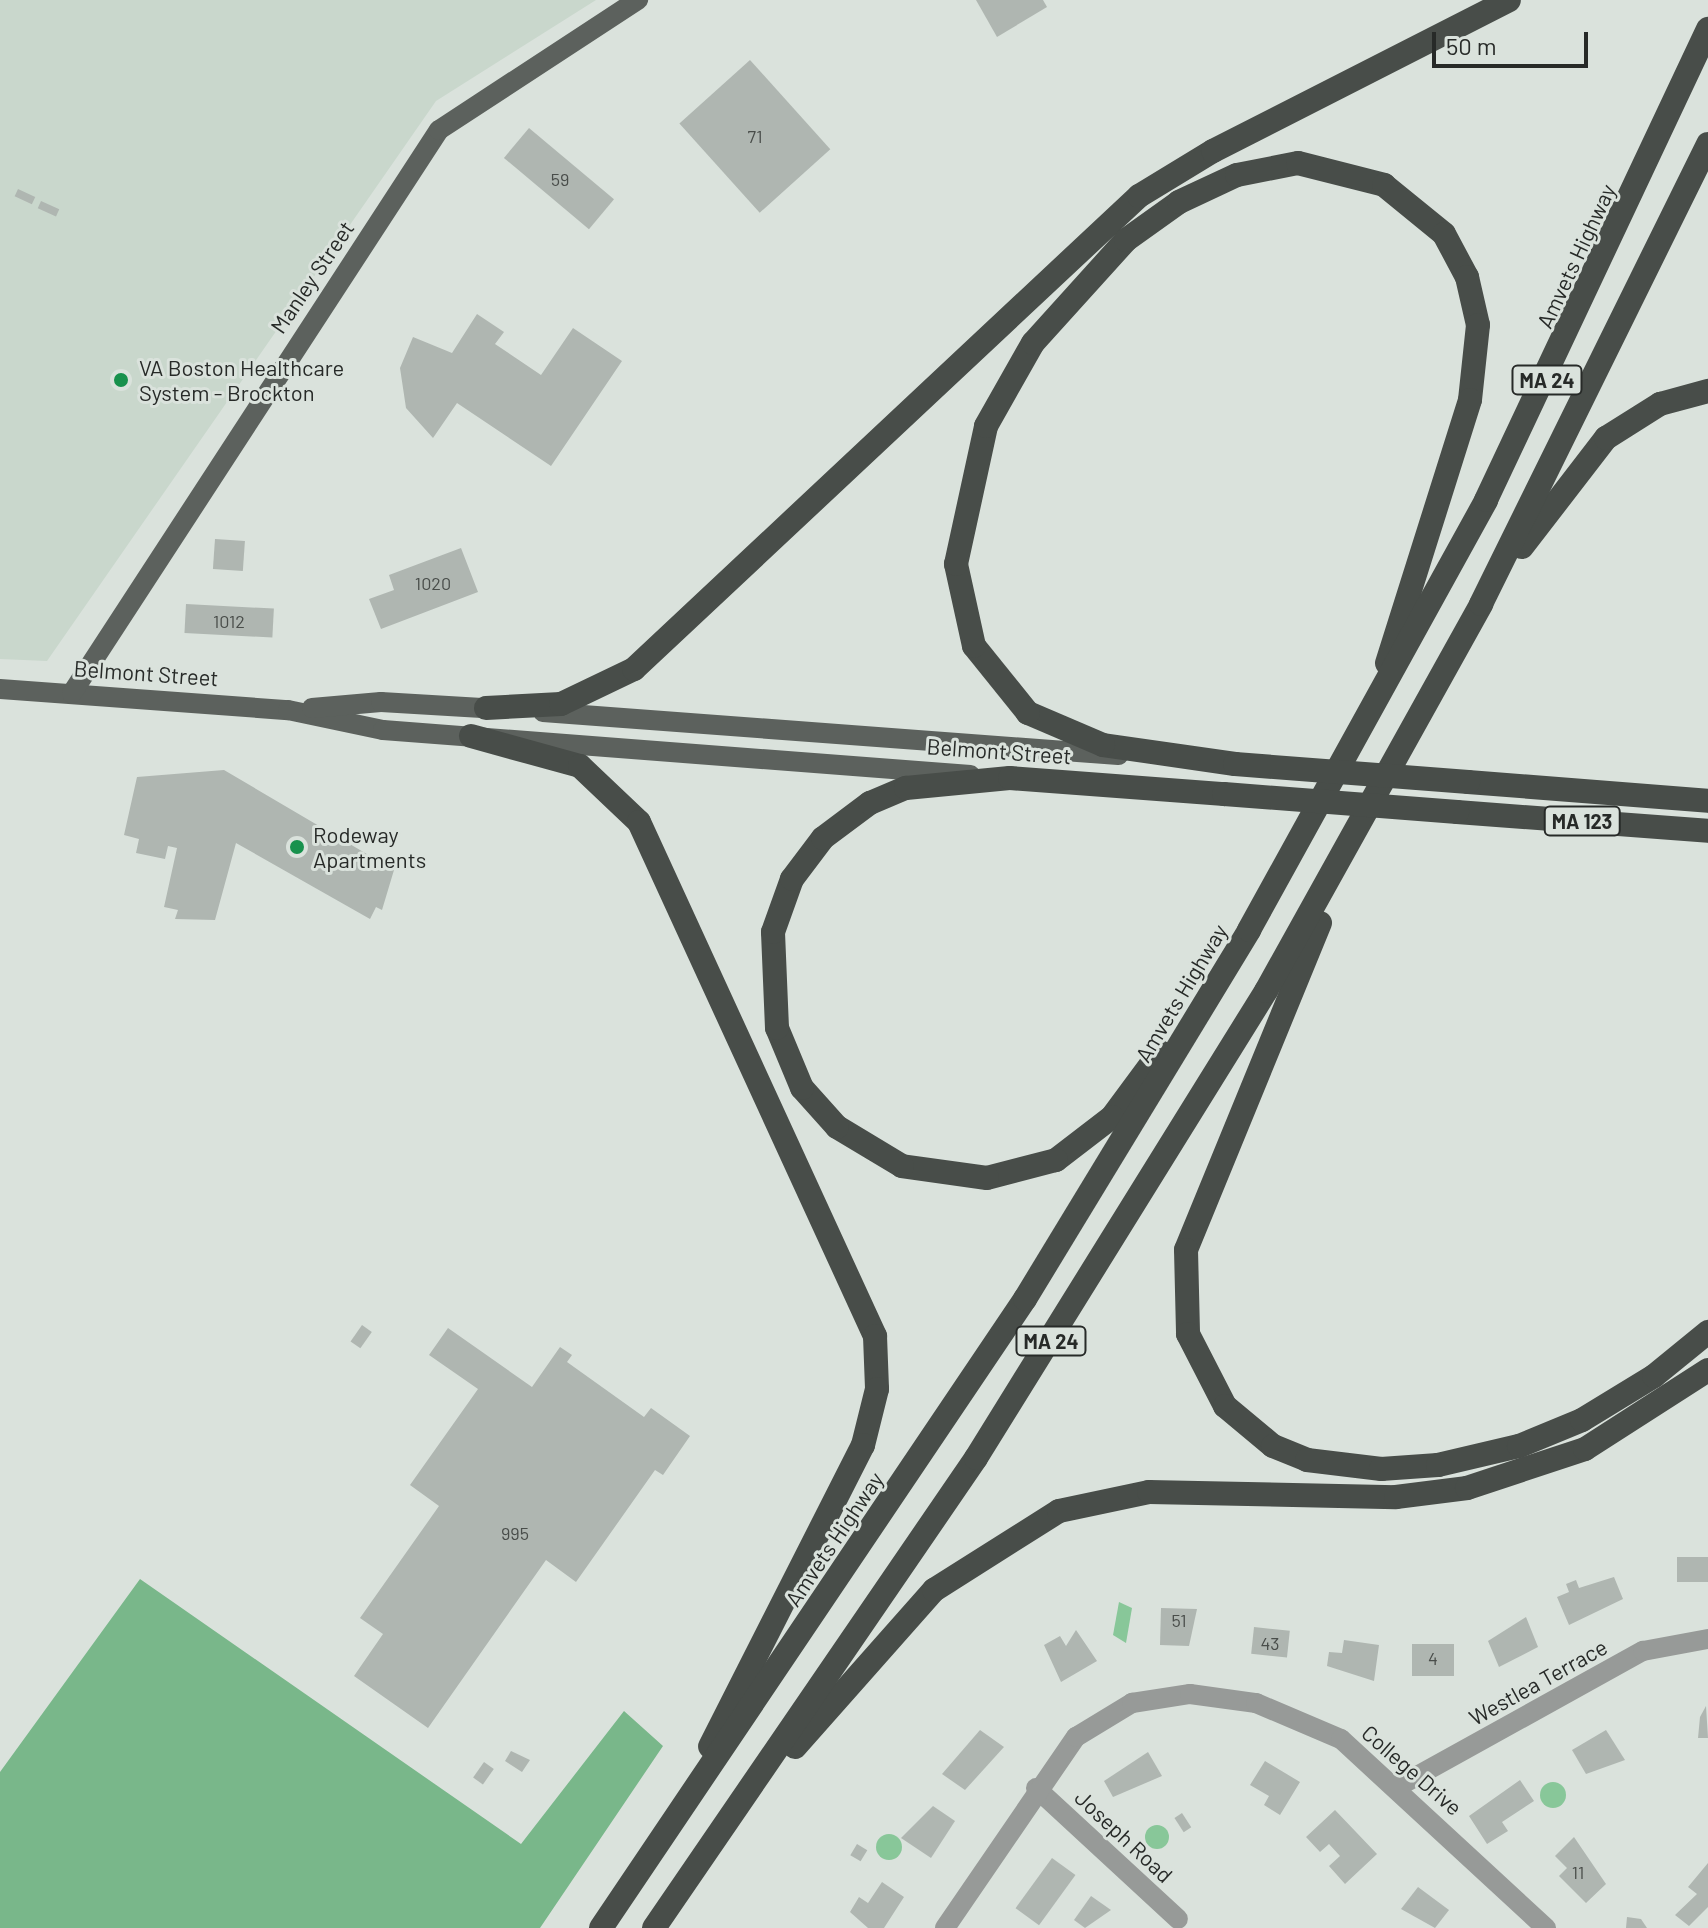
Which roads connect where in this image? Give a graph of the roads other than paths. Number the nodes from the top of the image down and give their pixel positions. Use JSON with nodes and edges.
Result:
{"nodes":[{"id":1,"x":638,"y":0,"type":"edge"},
{"id":2,"x":1509,"y":0,"type":"edge"},
{"id":3,"x":1708,"y":29,"type":"edge"},
{"id":4,"x":1708,"y":144,"type":"edge"},
{"id":5,"x":1708,"y":391,"type":"edge"},
{"id":6,"x":1481,"y":604,"type":"junction"},
{"id":7,"x":0,"y":689,"type":"edge"},
{"id":8,"x":72,"y":693,"type":"junction"},
{"id":9,"x":486,"y":708,"type":"junction"},
{"id":10,"x":288,"y":710,"type":"junction"},
{"id":11,"x":1367,"y":722,"type":"junction"},
{"id":12,"x":471,"y":736,"type":"junction"},
{"id":13,"x":1186,"y":760,"type":"junction"},
{"id":14,"x":1010,"y":778,"type":"junction"},
{"id":15,"x":1705,"y":801,"type":"edge"},
{"id":16,"x":1364,"y":817,"type":"junction"},
{"id":17,"x":1700,"y":832,"type":"edge"},
{"id":18,"x":1249,"y":930,"type":"junction"},
{"id":19,"x":1708,"y":1332,"type":"edge"},
{"id":20,"x":1708,"y":1370,"type":"edge"},
{"id":21,"x":1708,"y":1639,"type":"edge"},
{"id":22,"x":1399,"y":1786,"type":"junction"},
{"id":23,"x":1036,"y":1788,"type":"junction"},
{"id":24,"x":672,"y":1824,"type":"junction"},
{"id":25,"x":711,"y":1847,"type":"junction"},
{"id":26,"x":1178,"y":1919,"type":"dead end"},
{"id":27,"x":601,"y":1928,"type":"edge"},
{"id":28,"x":654,"y":1928,"type":"edge"},
{"id":29,"x":945,"y":1928,"type":"edge"},
{"id":30,"x":1546,"y":1928,"type":"edge"}],
"edges":[{"from":1,"to":8,"type":"main road","name":"Manley Street"},
{"from":2,"to":9,"type":"highway"},
{"from":3,"to":11,"type":"highway","name":"Amvets Highway","number":"MA 24"},
{"from":4,"to":6,"type":"highway","number":"MA 24"},
{"from":5,"to":6,"type":"highway"},
{"from":6,"to":16,"type":"highway","number":"MA 24"},
{"from":7,"to":8,"type":"main road","name":"Belmont Street","number":"MA 123"},
{"from":8,"to":10,"type":"main road","name":"Belmont Street","number":"MA 123"},
{"from":9,"to":10,"type":"main road","name":"Belmont Street","number":"MA 123"},
{"from":9,"to":13,"type":"main road","name":"Belmont Street","number":"MA 123"},
{"from":10,"to":12,"type":"main road","name":"Belmont Street","number":"MA 123"},
{"from":11,"to":13,"type":"highway"},
{"from":11,"to":18,"type":"highway","name":"Amvets Highway","number":"MA 24"},
{"from":12,"to":14,"type":"main road","name":"Belmont Street","number":"MA 123"},
{"from":12,"to":24,"type":"highway"},
{"from":13,"to":15,"type":"highway","name":"Belmont Street","number":"MA 123","bridge":true},
{"from":14,"to":17,"type":"highway","name":"Belmont Street","number":"MA 123","bridge":true},
{"from":14,"to":18,"type":"highway"},
{"from":16,"to":19,"type":"highway"},
{"from":16,"to":25,"type":"highway","number":"MA 24"},
{"from":18,"to":24,"type":"highway","name":"Amvets Highway","number":"MA 24"},
{"from":20,"to":25,"type":"highway"},
{"from":21,"to":22,"type":"street","name":"Westlea Terrace"},
{"from":22,"to":23,"type":"street","name":"College Drive"},
{"from":22,"to":30,"type":"street","name":"College Drive"},
{"from":23,"to":26,"type":"street","name":"Joseph Road"},
{"from":23,"to":29,"type":"street","name":"College Drive"},
{"from":24,"to":27,"type":"highway","name":"Amvets Highway","number":"MA 24"},
{"from":25,"to":28,"type":"highway","number":"MA 24"}]}
